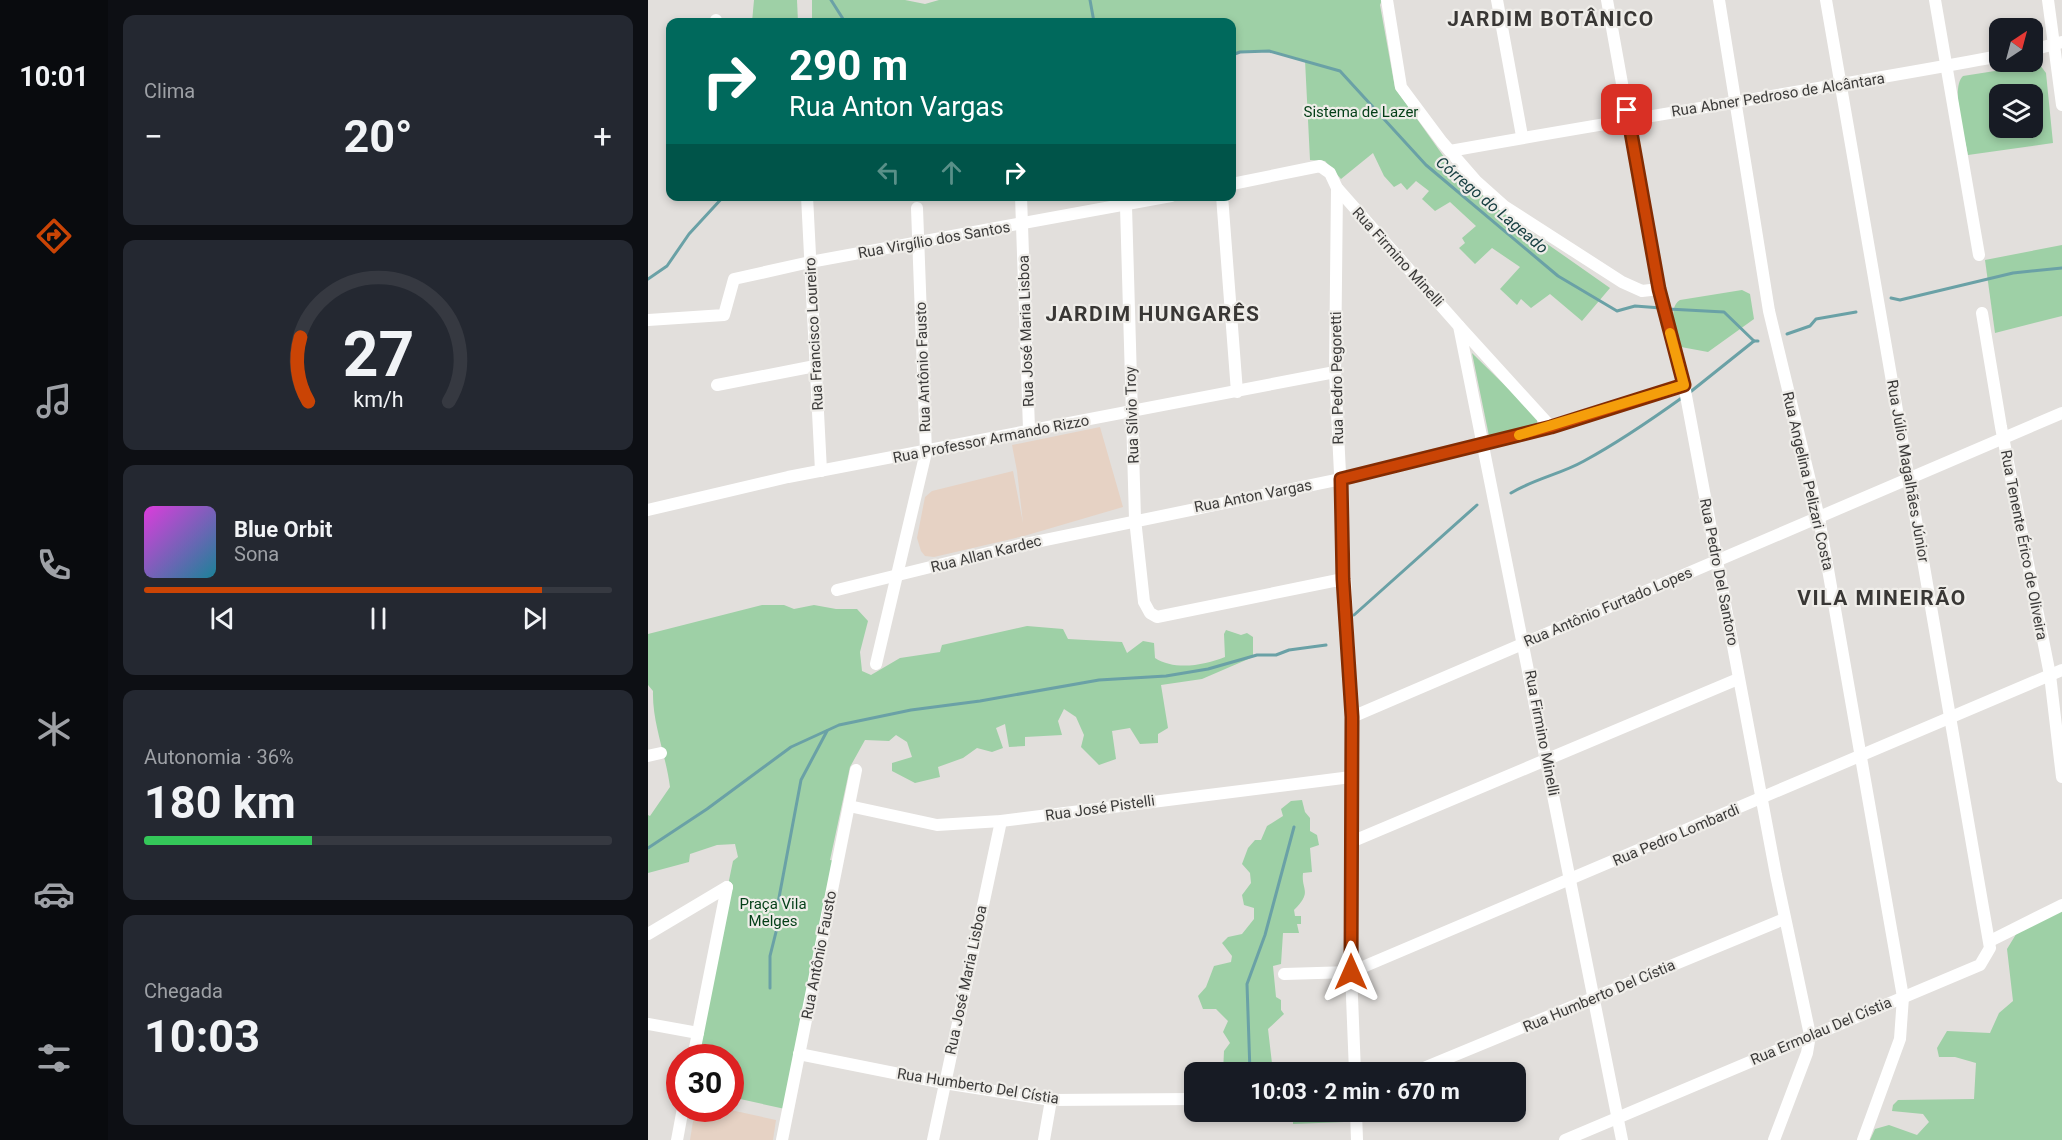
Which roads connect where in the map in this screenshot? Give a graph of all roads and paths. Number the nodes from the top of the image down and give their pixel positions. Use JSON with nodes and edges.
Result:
{"nodes":[{"id":1,"x":1386,"y":0,"type":"edge"},
{"id":2,"x":1497,"y":0,"type":"edge"},
{"id":3,"x":1607,"y":0,"type":"edge"},
{"id":4,"x":1719,"y":0,"type":"edge"},
{"id":5,"x":1826,"y":0,"type":"edge"},
{"id":6,"x":1935,"y":0,"type":"edge"},
{"id":7,"x":2048,"y":0,"type":"edge"},
{"id":8,"x":2059,"y":44,"type":"edge"},
{"id":9,"x":2043,"y":48,"type":"edge"},
{"id":10,"x":1989,"y":58,"type":"edge"},
{"id":11,"x":1946,"y":66,"type":"junction"},
{"id":12,"x":1841,"y":85,"type":"junction"},
{"id":13,"x":1734,"y":101,"type":"junction"},
{"id":14,"x":2062,"y":105,"type":"edge"},
{"id":15,"x":1628,"y":119,"type":"junction"},
{"id":16,"x":1522,"y":136,"type":"junction"},
{"id":17,"x":1450,"y":151,"type":"junction"},
{"id":18,"x":1236,"y":183,"type":"edge"},
{"id":19,"x":1337,"y":188,"type":"junction"},
{"id":20,"x":807,"y":201,"type":"edge"},
{"id":21,"x":1021,"y":201,"type":"edge"},
{"id":22,"x":1148,"y":201,"type":"edge"},
{"id":23,"x":1222,"y":201,"type":"edge"},
{"id":24,"x":1126,"y":206,"type":"junction"},
{"id":25,"x":917,"y":208,"type":"dead end"},
{"id":26,"x":1023,"y":224,"type":"junction"},
{"id":27,"x":919,"y":242,"type":"junction"},
{"id":28,"x":1979,"y":255,"type":"dead end"},
{"id":29,"x":810,"y":262,"type":"junction"},
{"id":30,"x":1659,"y":289,"type":"junction"},
{"id":31,"x":1982,"y":313,"type":"dead end"},
{"id":32,"x":648,"y":320,"type":"edge"},
{"id":33,"x":1459,"y":326,"type":"junction"},
{"id":34,"x":815,"y":366,"type":"junction"},
{"id":35,"x":1335,"y":372,"type":"junction"},
{"id":36,"x":717,"y":385,"type":"dead end"},
{"id":37,"x":1684,"y":385,"type":"junction"},
{"id":38,"x":1237,"y":392,"type":"junction"},
{"id":39,"x":1131,"y":413,"type":"junction"},
{"id":40,"x":2062,"y":413,"type":"edge"},
{"id":41,"x":1551,"y":427,"type":"junction"},
{"id":42,"x":1029,"y":429,"type":"junction"},
{"id":43,"x":2004,"y":438,"type":"junction"},
{"id":44,"x":1483,"y":445,"type":"junction"},
{"id":45,"x":926,"y":452,"type":"junction"},
{"id":46,"x":821,"y":471,"type":"junction"},
{"id":47,"x":1909,"y":477,"type":"junction"},
{"id":48,"x":1341,"y":479,"type":"junction"},
{"id":49,"x":648,"y":510,"type":"edge"},
{"id":50,"x":1819,"y":518,"type":"junction"},
{"id":51,"x":1135,"y":519,"type":"junction"},
{"id":52,"x":1717,"y":561,"type":"junction"},
{"id":53,"x":896,"y":576,"type":"junction"},
{"id":54,"x":1343,"y":579,"type":"junction"},
{"id":55,"x":837,"y":590,"type":"dead end"},
{"id":56,"x":1524,"y":643,"type":"junction"},
{"id":57,"x":876,"y":664,"type":"dead end"},
{"id":58,"x":2056,"y":673,"type":"edge"},
{"id":59,"x":1738,"y":679,"type":"junction"},
{"id":60,"x":1352,"y":717,"type":"junction"},
{"id":61,"x":1951,"y":719,"type":"junction"},
{"id":62,"x":661,"y":753,"type":"dead end"},
{"id":63,"x":648,"y":756,"type":"edge"},
{"id":64,"x":1861,"y":757,"type":"junction"},
{"id":65,"x":1547,"y":760,"type":"junction"},
{"id":66,"x":856,"y":770,"type":"dead end"},
{"id":67,"x":2061,"y":770,"type":"edge"},
{"id":68,"x":1351,"y":777,"type":"junction"},
{"id":69,"x":1761,"y":799,"type":"junction"},
{"id":70,"x":849,"y":806,"type":"junction"},
{"id":71,"x":1001,"y":821,"type":"junction"},
{"id":72,"x":1351,"y":842,"type":"junction"},
{"id":73,"x":1571,"y":879,"type":"junction"},
{"id":74,"x":2062,"y":905,"type":"edge"},
{"id":75,"x":1784,"y":919,"type":"junction"},
{"id":76,"x":648,"y":934,"type":"edge"},
{"id":77,"x":1990,"y":941,"type":"junction"},
{"id":78,"x":1351,"y":972,"type":"junction"},
{"id":79,"x":1284,"y":974,"type":"dead end"},
{"id":80,"x":1903,"y":997,"type":"junction"},
{"id":81,"x":1593,"y":999,"type":"junction"},
{"id":82,"x":648,"y":1024,"type":"edge"},
{"id":83,"x":698,"y":1034,"type":"junction"},
{"id":84,"x":1810,"y":1035,"type":"junction"},
{"id":85,"x":696,"y":1044,"type":"edge"},
{"id":86,"x":799,"y":1053,"type":"junction"},
{"id":87,"x":1355,"y":1062,"type":"edge"},
{"id":88,"x":1439,"y":1062,"type":"edge"},
{"id":89,"x":944,"y":1083,"type":"junction"},
{"id":90,"x":1184,"y":1099,"type":"edge"},
{"id":91,"x":1051,"y":1100,"type":"junction"},
{"id":92,"x":1619,"y":1116,"type":"junction"},
{"id":93,"x":680,"y":1122,"type":"edge"},
{"id":94,"x":1356,"y":1122,"type":"edge"},
{"id":95,"x":677,"y":1140,"type":"edge"},
{"id":96,"x":782,"y":1140,"type":"edge"},
{"id":97,"x":933,"y":1140,"type":"edge"},
{"id":98,"x":1044,"y":1140,"type":"edge"},
{"id":99,"x":1357,"y":1140,"type":"edge"},
{"id":100,"x":1565,"y":1140,"type":"edge"},
{"id":101,"x":1622,"y":1140,"type":"edge"},
{"id":102,"x":1774,"y":1140,"type":"edge"},
{"id":103,"x":1863,"y":1140,"type":"edge"}],
"edges":[{"from":1,"to":17,"type":"street"},
{"from":2,"to":16,"type":"street"},
{"from":3,"to":15,"type":"street","name":"Rua Pedro Del Santoro"},
{"from":4,"to":13,"type":"street","name":"Rua Angelina Pelizari Costa"},
{"from":5,"to":12,"type":"street","name":"Rua Júlio Magalhães Júnior"},
{"from":6,"to":11,"type":"street"},
{"from":7,"to":8,"type":"street"},
{"from":8,"to":9,"type":"street"},
{"from":8,"to":14,"type":"street"},
{"from":10,"to":11,"type":"street","name":"Rua Abner Pedroso de Alcântara"},
{"from":11,"to":12,"type":"street","name":"Rua Abner Pedroso de Alcântara"},
{"from":11,"to":28,"type":"street"},
{"from":12,"to":13,"type":"street","name":"Rua Abner Pedroso de Alcântara"},
{"from":12,"to":47,"type":"street","name":"Rua Júlio Magalhães Júnior"},
{"from":13,"to":15,"type":"street","name":"Rua Abner Pedroso de Alcântara"},
{"from":13,"to":50,"type":"street","name":"Rua Angelina Pelizari Costa"},
{"from":15,"to":16,"type":"street","name":"Rua Abner Pedroso de Alcântara"},
{"from":15,"to":30,"type":"street","name":"Rua Pedro Del Santoro"},
{"from":16,"to":17,"type":"street","name":"Rua Abner Pedroso de Alcântara"},
{"from":17,"to":30,"type":"street"},
{"from":18,"to":19,"type":"street"},
{"from":19,"to":33,"type":"street","name":"Rua Firmino Minelli"},
{"from":19,"to":35,"type":"street","name":"Rua Pedro Pegoretti"},
{"from":20,"to":29,"type":"street","name":"Rua Francisco Loureiro"},
{"from":21,"to":26,"type":"street","name":"Rua José Maria Lisboa"},
{"from":22,"to":24,"type":"street","name":"Rua Virgílio dos Santos"},
{"from":23,"to":38,"type":"street"},
{"from":24,"to":26,"type":"street","name":"Rua Virgílio dos Santos"},
{"from":24,"to":39,"type":"street","name":"Rua Sílvio Troy"},
{"from":25,"to":27,"type":"street","name":"Rua Antônio Fausto"},
{"from":26,"to":27,"type":"street","name":"Rua Virgílio dos Santos"},
{"from":26,"to":42,"type":"street","name":"Rua José Maria Lisboa"},
{"from":27,"to":29,"type":"street","name":"Rua Virgílio dos Santos"},
{"from":27,"to":45,"type":"street","name":"Rua Antônio Fausto"},
{"from":29,"to":32,"type":"street","name":"Rua Virgílio dos Santos"},
{"from":29,"to":34,"type":"street","name":"Rua Francisco Loureiro"},
{"from":30,"to":37,"type":"street","name":"Rua Pedro Del Santoro"},
{"from":31,"to":43,"type":"street","name":"Rua Tenente Érico de Oliveira"},
{"from":33,"to":41,"type":"street","name":"Rua Firmino Minelli"},
{"from":33,"to":44,"type":"street","name":"Rua Firmino Minelli"},
{"from":34,"to":36,"type":"street"},
{"from":34,"to":46,"type":"street","name":"Rua Francisco Loureiro"},
{"from":35,"to":38,"type":"street","name":"Rua Professor Armando Rizzo"},
{"from":35,"to":48,"type":"street","name":"Rua Pedro Pegoretti"},
{"from":37,"to":41,"type":"street","name":"Rua Anton Vargas"},
{"from":37,"to":52,"type":"street","name":"Rua Pedro Del Santoro"},
{"from":38,"to":39,"type":"street","name":"Rua Professor Armando Rizzo"},
{"from":39,"to":42,"type":"street","name":"Rua Professor Armando Rizzo"},
{"from":39,"to":51,"type":"street","name":"Rua Sílvio Troy"},
{"from":40,"to":43,"type":"street","name":"Rua Antônio Furtado Lopes"},
{"from":41,"to":44,"type":"street","name":"Rua Anton Vargas"},
{"from":42,"to":45,"type":"street","name":"Rua Professor Armando Rizzo"},
{"from":43,"to":47,"type":"street","name":"Rua Antônio Furtado Lopes"},
{"from":43,"to":58,"type":"street","name":"Rua Tenente Érico de Oliveira"},
{"from":44,"to":48,"type":"street","name":"Rua Anton Vargas"},
{"from":44,"to":56,"type":"street","name":"Rua Firmino Minelli"},
{"from":45,"to":46,"type":"street","name":"Rua Professor Armando Rizzo"},
{"from":45,"to":53,"type":"street","name":"Rua Antônio Fausto"},
{"from":46,"to":49,"type":"street","name":"Rua Professor Armando Rizzo"},
{"from":47,"to":50,"type":"street","name":"Rua Antônio Furtado Lopes"},
{"from":47,"to":61,"type":"street","name":"Rua Júlio Magalhães Júnior"},
{"from":48,"to":51,"type":"street","name":"Rua Anton Vargas"},
{"from":48,"to":54,"type":"street","name":"Rua Pedro Pegoretti"},
{"from":50,"to":52,"type":"street","name":"Rua Antônio Furtado Lopes"},
{"from":50,"to":64,"type":"street","name":"Rua Angelina Pelizari Costa"},
{"from":51,"to":53,"type":"street","name":"Rua Allan Kardec"},
{"from":51,"to":54,"type":"street","name":"Rua Sílvio Troy"},
{"from":52,"to":56,"type":"street","name":"Rua Antônio Furtado Lopes"},
{"from":52,"to":59,"type":"street","name":"Rua Pedro Del Santoro"},
{"from":53,"to":55,"type":"street","name":"Rua Allan Kardec"},
{"from":53,"to":57,"type":"street","name":"Rua Antônio Fausto"},
{"from":54,"to":60,"type":"street","name":"Rua Pedro Pegoretti"},
{"from":56,"to":60,"type":"street","name":"Rua Antônio Furtado Lopes"},
{"from":56,"to":65,"type":"street","name":"Rua Firmino Minelli"},
{"from":58,"to":61,"type":"street","name":"Rua Pedro Lombardi"},
{"from":58,"to":67,"type":"street","name":"Rua Tenente Érico de Oliveira"},
{"from":59,"to":65,"type":"street"},
{"from":59,"to":69,"type":"street","name":"Rua Pedro Del Santoro"},
{"from":60,"to":68,"type":"street","name":"Rua Pedro Pegoretti"},
{"from":61,"to":64,"type":"street","name":"Rua Pedro Lombardi"},
{"from":61,"to":77,"type":"street","name":"Rua Júlio Magalhães Júnior"},
{"from":62,"to":63,"type":"street"},
{"from":64,"to":69,"type":"street","name":"Rua Pedro Lombardi"},
{"from":64,"to":80,"type":"street","name":"Rua Angelina Pelizari Costa"},
{"from":65,"to":72,"type":"street"},
{"from":65,"to":73,"type":"street","name":"Rua Firmino Minelli"},
{"from":66,"to":70,"type":"street","name":"Rua Antônio Fausto"},
{"from":68,"to":71,"type":"street","name":"Rua José Pistelli"},
{"from":68,"to":72,"type":"street","name":"Rua Pedro Pegoretti"},
{"from":69,"to":73,"type":"street","name":"Rua Pedro Lombardi"},
{"from":69,"to":75,"type":"street","name":"Rua Pedro Del Santoro"},
{"from":70,"to":71,"type":"street","name":"Rua José Pistelli"},
{"from":70,"to":86,"type":"street","name":"Rua Antônio Fausto"},
{"from":71,"to":89,"type":"street","name":"Rua José Maria Lisboa"},
{"from":72,"to":78,"type":"street","name":"Rua Pedro Pegoretti"},
{"from":73,"to":78,"type":"street","name":"Rua Pedro Lombardi"},
{"from":73,"to":81,"type":"street","name":"Rua Firmino Minelli"},
{"from":74,"to":77,"type":"street"},
{"from":75,"to":81,"type":"street","name":"Rua Humberto Del Cístia"},
{"from":75,"to":84,"type":"street","name":"Rua Pedro Del Santoro"},
{"from":76,"to":83,"type":"street"},
{"from":77,"to":80,"type":"street","name":"Rua Ermolau Del Cístia"},
{"from":78,"to":79,"type":"street","name":"Rua Pedro Lombardi"},
{"from":78,"to":87,"type":"street","name":"Rua Pedro Pegoretti"},
{"from":80,"to":84,"type":"street","name":"Rua Ermolau Del Cístia"},
{"from":80,"to":103,"type":"street","name":"Rua Angelina Pelizari Costa"},
{"from":81,"to":88,"type":"street","name":"Rua Humberto Del Cístia"},
{"from":81,"to":92,"type":"street","name":"Rua Firmino Minelli"},
{"from":82,"to":83,"type":"street"},
{"from":83,"to":85,"type":"street"},
{"from":84,"to":92,"type":"street","name":"Rua Ermolau Del Cístia"},
{"from":84,"to":102,"type":"street","name":"Rua Pedro Del Santoro"},
{"from":86,"to":89,"type":"street","name":"Rua Humberto Del Cístia"},
{"from":86,"to":96,"type":"street","name":"Rua Antônio Fausto"},
{"from":89,"to":91,"type":"street","name":"Rua Humberto Del Cístia"},
{"from":89,"to":97,"type":"street","name":"Rua José Maria Lisboa"},
{"from":90,"to":91,"type":"street","name":"Rua Humberto Del Cístia"},
{"from":91,"to":98,"type":"street"},
{"from":92,"to":100,"type":"street","name":"Rua Ermolau Del Cístia"},
{"from":92,"to":101,"type":"street","name":"Rua Firmino Minelli"},
{"from":93,"to":95,"type":"street"},
{"from":94,"to":99,"type":"street"}]}
